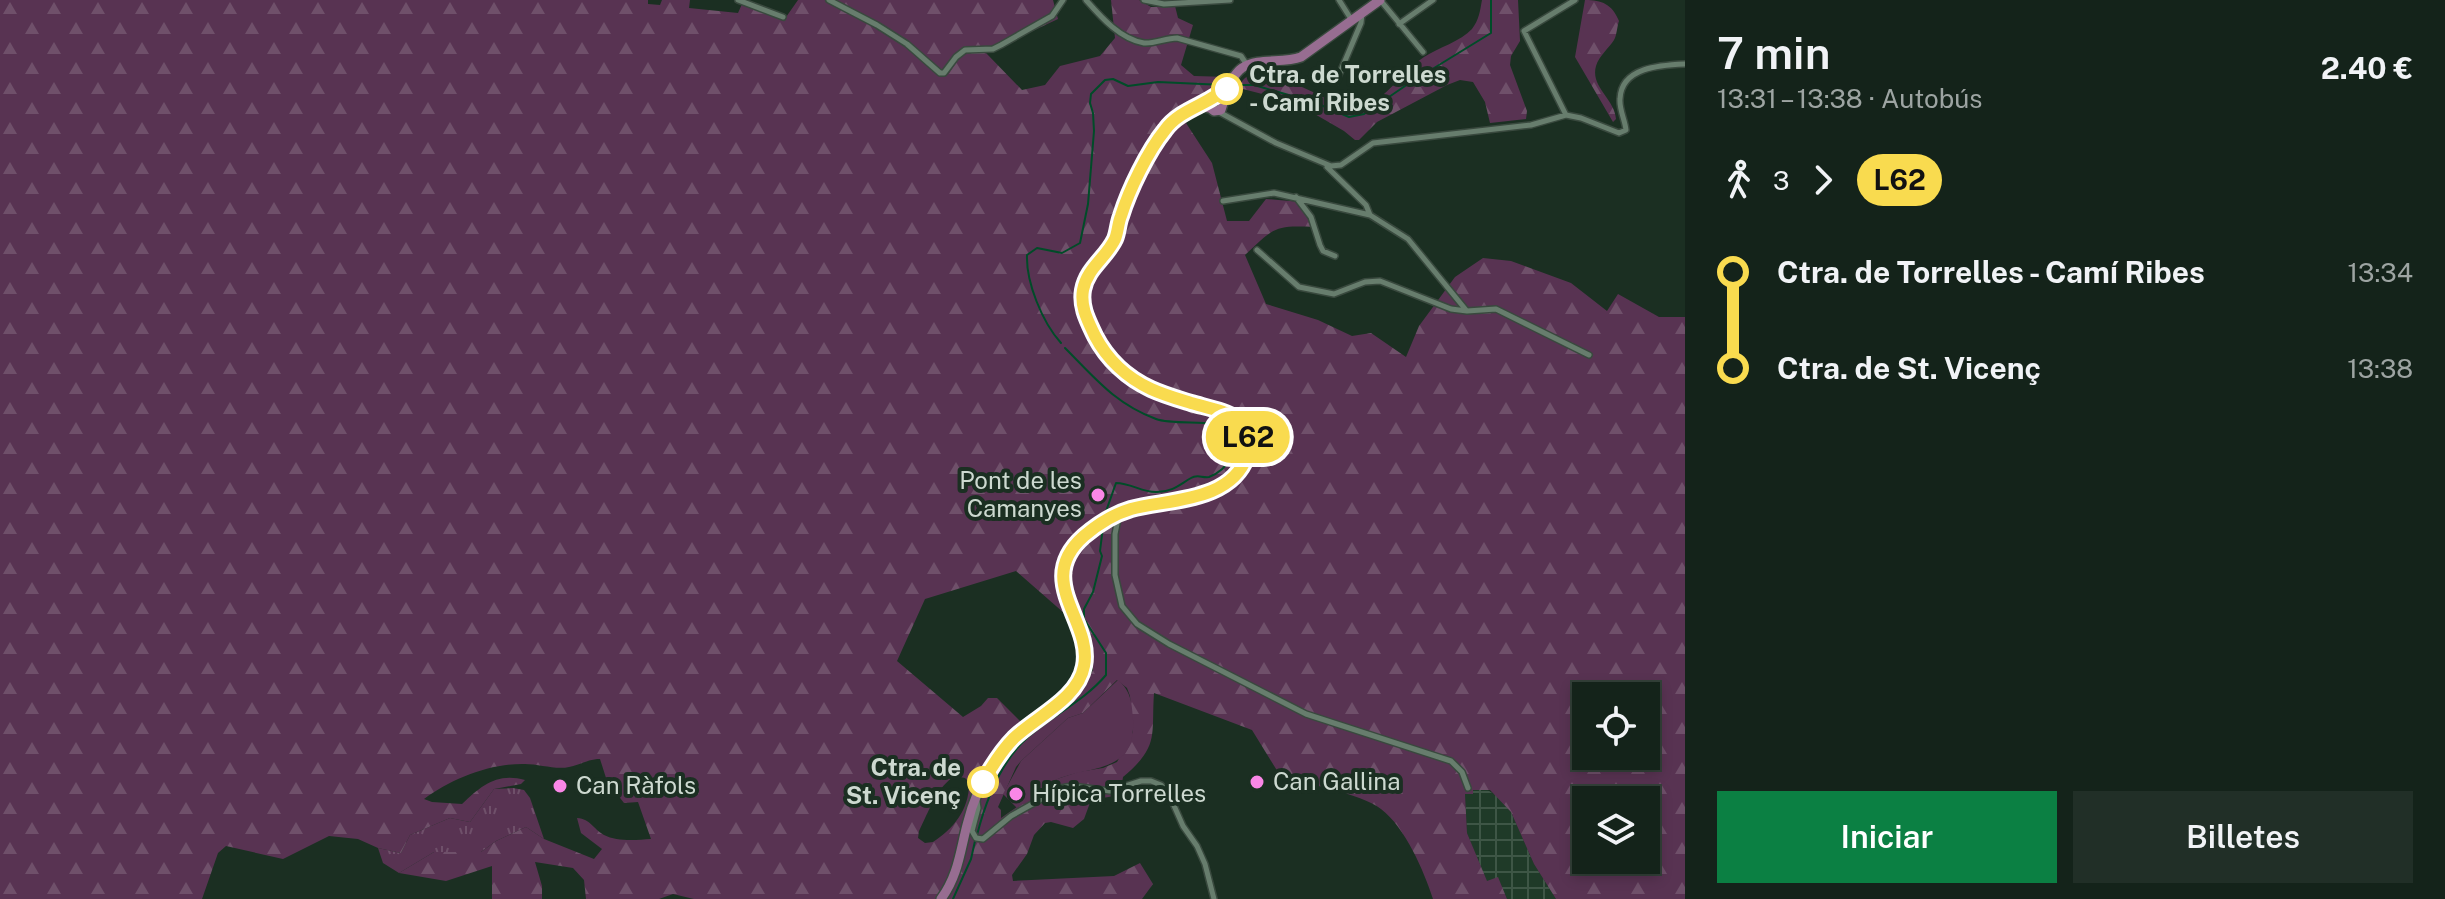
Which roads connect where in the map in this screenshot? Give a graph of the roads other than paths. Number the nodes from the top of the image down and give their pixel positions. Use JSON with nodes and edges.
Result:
{"nodes":[{"id":1,"x":738,"y":0,"type":"edge"},
{"id":2,"x":829,"y":0,"type":"edge"},
{"id":3,"x":1063,"y":0,"type":"edge"},
{"id":4,"x":1086,"y":0,"type":"edge"},
{"id":5,"x":1144,"y":0,"type":"edge"},
{"id":6,"x":1230,"y":0,"type":"edge"},
{"id":7,"x":1339,"y":0,"type":"edge"},
{"id":8,"x":1380,"y":0,"type":"edge"},
{"id":9,"x":1433,"y":0,"type":"edge"},
{"id":10,"x":1575,"y":0,"type":"edge"},
{"id":11,"x":1362,"y":14,"type":"junction"},
{"id":12,"x":783,"y":17,"type":"dead end"},
{"id":13,"x":1352,"y":21,"type":"junction"},
{"id":14,"x":1399,"y":24,"type":"junction"},
{"id":15,"x":1423,"y":52,"type":"dead end"},
{"id":16,"x":1685,"y":64,"type":"edge"},
{"id":17,"x":1247,"y":65,"type":"junction"},
{"id":18,"x":1336,"y":82,"type":"dead end"},
{"id":19,"x":1216,"y":103,"type":"junction"},
{"id":20,"x":1566,"y":115,"type":"junction"},
{"id":21,"x":1325,"y":166,"type":"junction"},
{"id":22,"x":1296,"y":197,"type":"junction"},
{"id":23,"x":1223,"y":201,"type":"dead end"},
{"id":24,"x":1370,"y":215,"type":"junction"},
{"id":25,"x":1257,"y":250,"type":"dead end"},
{"id":26,"x":1335,"y":256,"type":"dead end"},
{"id":27,"x":1467,"y":311,"type":"junction"},
{"id":28,"x":1589,"y":355,"type":"dead end"},
{"id":29,"x":1119,"y":513,"type":"junction"},
{"id":30,"x":1468,"y":788,"type":"dead end"},
{"id":31,"x":976,"y":798,"type":"junction"},
{"id":32,"x":941,"y":899,"type":"edge"},
{"id":33,"x":1214,"y":899,"type":"edge"}],
"edges":[{"from":1,"to":12,"type":"street"},
{"from":2,"to":3,"type":"street"},
{"from":4,"to":17,"type":"street"},
{"from":5,"to":6,"type":"street"},
{"from":7,"to":13,"type":"street"},
{"from":8,"to":11,"type":"main road"},
{"from":8,"to":14,"type":"street"},
{"from":9,"to":14,"type":"street"},
{"from":10,"to":20,"type":"street"},
{"from":11,"to":13,"type":"main road"},
{"from":11,"to":18,"type":"street"},
{"from":13,"to":17,"type":"main road"},
{"from":14,"to":15,"type":"street"},
{"from":16,"to":20,"type":"street"},
{"from":17,"to":19,"type":"main road"},
{"from":19,"to":21,"type":"street"},
{"from":19,"to":29,"type":"main road"},
{"from":20,"to":21,"type":"street"},
{"from":21,"to":24,"type":"street"},
{"from":22,"to":23,"type":"street"},
{"from":22,"to":24,"type":"street"},
{"from":22,"to":26,"type":"street"},
{"from":24,"to":27,"type":"street"},
{"from":25,"to":27,"type":"street"},
{"from":27,"to":28,"type":"street"},
{"from":29,"to":30,"type":"street"},
{"from":29,"to":31,"type":"main road"},
{"from":31,"to":32,"type":"main road"},
{"from":31,"to":33,"type":"street"}]}
